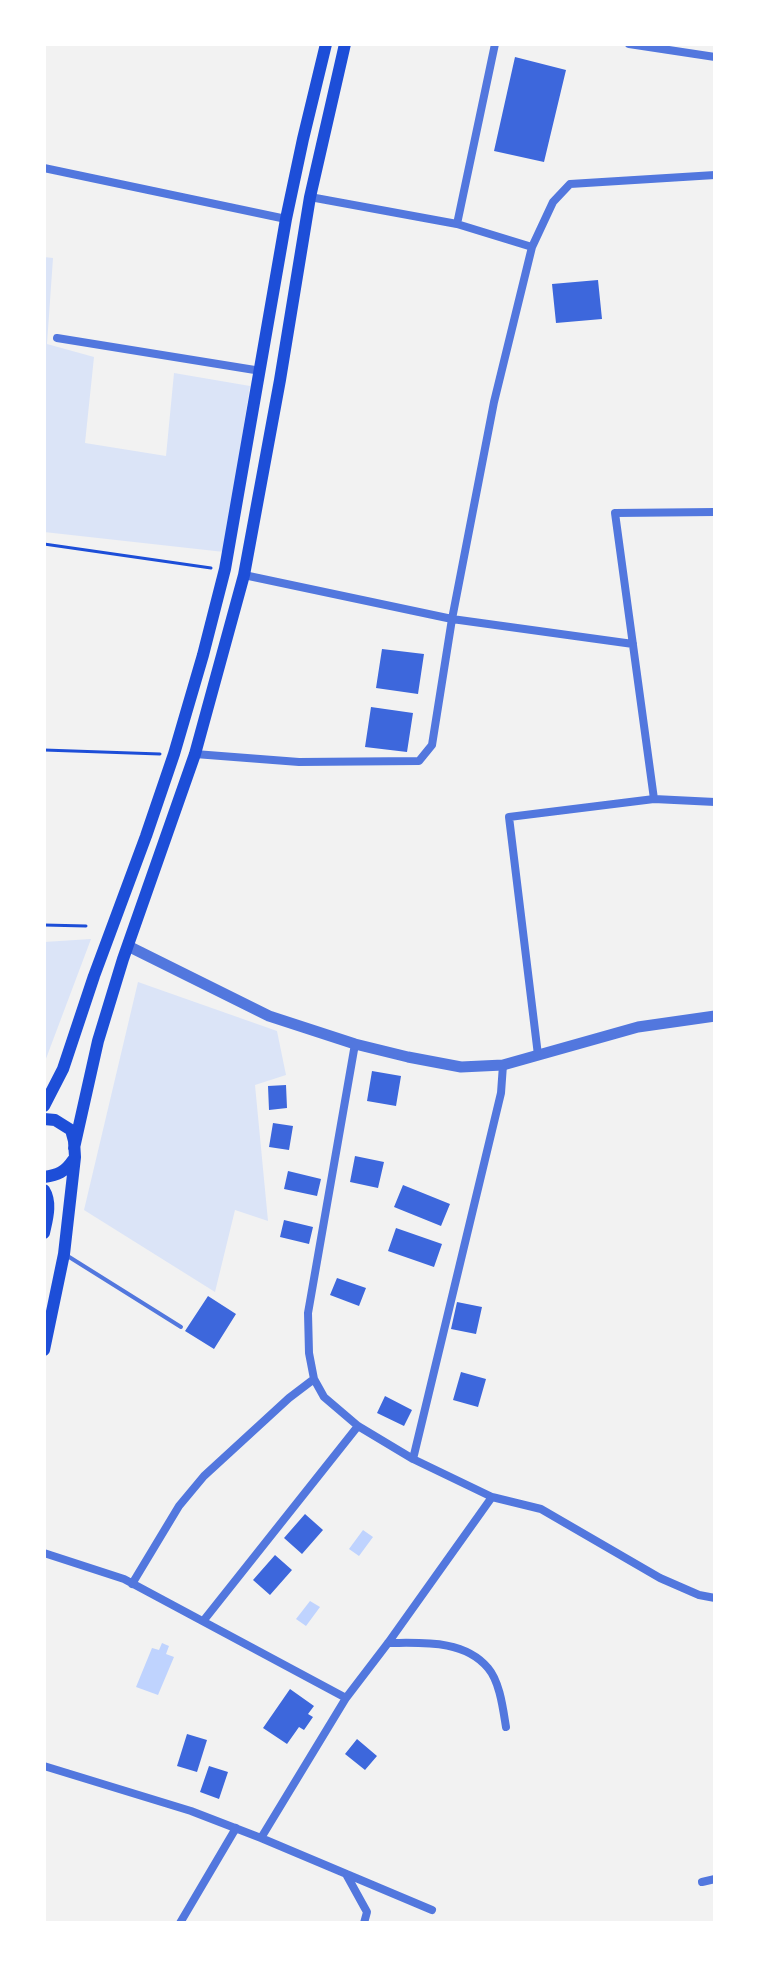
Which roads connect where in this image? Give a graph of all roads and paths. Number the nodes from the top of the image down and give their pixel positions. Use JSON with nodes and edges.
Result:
{"nodes":[{"id":1,"x":326,"y":44,"type":"edge"},
{"id":2,"x":345,"y":44,"type":"edge"},
{"id":3,"x":495,"y":44,"type":"edge"},
{"id":4,"x":629,"y":44,"type":"edge"},
{"id":5,"x":715,"y":57,"type":"edge"},
{"id":6,"x":44,"y":168,"type":"edge"},
{"id":7,"x":715,"y":175,"type":"edge"},
{"id":8,"x":310,"y":197,"type":"junction"},
{"id":9,"x":286,"y":219,"type":"junction"},
{"id":10,"x":457,"y":224,"type":"junction"},
{"id":11,"x":532,"y":247,"type":"junction"},
{"id":12,"x":57,"y":338,"type":"dead end"},
{"id":13,"x":261,"y":371,"type":"junction"},
{"id":14,"x":715,"y":512,"type":"edge"},
{"id":15,"x":44,"y":544,"type":"edge"},
{"id":16,"x":225,"y":569,"type":"junction"},
{"id":17,"x":244,"y":575,"type":"junction"},
{"id":18,"x":452,"y":619,"type":"junction"},
{"id":19,"x":633,"y":644,"type":"junction"},
{"id":20,"x":44,"y":750,"type":"edge"},
{"id":21,"x":174,"y":754,"type":"junction"},
{"id":22,"x":195,"y":754,"type":"junction"},
{"id":23,"x":654,"y":799,"type":"junction"},
{"id":24,"x":715,"y":802,"type":"edge"},
{"id":25,"x":44,"y":925,"type":"edge"},
{"id":26,"x":86,"y":926,"type":"dead end"},
{"id":27,"x":128,"y":946,"type":"junction"},
{"id":28,"x":715,"y":1016,"type":"edge"},
{"id":29,"x":355,"y":1044,"type":"junction"},
{"id":30,"x":538,"y":1055,"type":"junction"},
{"id":31,"x":503,"y":1065,"type":"junction"},
{"id":32,"x":44,"y":1106,"type":"edge"},
{"id":33,"x":44,"y":1119,"type":"edge"},
{"id":34,"x":74,"y":1153,"type":"junction"},
{"id":35,"x":44,"y":1177,"type":"edge"},
{"id":36,"x":44,"y":1190,"type":"edge"},
{"id":37,"x":44,"y":1233,"type":"edge"},
{"id":38,"x":64,"y":1254,"type":"junction"},
{"id":39,"x":181,"y":1327,"type":"dead end"},
{"id":40,"x":44,"y":1350,"type":"edge"},
{"id":41,"x":314,"y":1379,"type":"junction"},
{"id":42,"x":358,"y":1426,"type":"junction"},
{"id":43,"x":413,"y":1459,"type":"junction"},
{"id":44,"x":492,"y":1497,"type":"junction"},
{"id":45,"x":44,"y":1553,"type":"edge"},
{"id":46,"x":132,"y":1584,"type":"junction"},
{"id":47,"x":715,"y":1598,"type":"edge"},
{"id":48,"x":204,"y":1620,"type":"junction"},
{"id":49,"x":388,"y":1643,"type":"junction"},
{"id":50,"x":346,"y":1698,"type":"junction"},
{"id":51,"x":506,"y":1727,"type":"dead end"},
{"id":52,"x":44,"y":1766,"type":"edge"},
{"id":53,"x":236,"y":1828,"type":"junction"},
{"id":54,"x":261,"y":1838,"type":"junction"},
{"id":55,"x":346,"y":1874,"type":"junction"},
{"id":56,"x":715,"y":1879,"type":"edge"},
{"id":57,"x":702,"y":1882,"type":"dead end"},
{"id":58,"x":432,"y":1910,"type":"dead end"},
{"id":59,"x":180,"y":1923,"type":"edge"},
{"id":60,"x":364,"y":1923,"type":"edge"}],
"edges":[{"from":1,"to":9,"type":"main road"},
{"from":2,"to":8,"type":"main road"},
{"from":3,"to":10,"type":"street"},
{"from":4,"to":5,"type":"street"},
{"from":6,"to":9,"type":"street"},
{"from":7,"to":11,"type":"street"},
{"from":8,"to":10,"type":"street"},
{"from":8,"to":17,"type":"main road"},
{"from":9,"to":13,"type":"main road"},
{"from":10,"to":11,"type":"street"},
{"from":11,"to":18,"type":"street"},
{"from":12,"to":13,"type":"street"},
{"from":13,"to":16,"type":"main road"},
{"from":14,"to":19,"type":"street"},
{"from":15,"to":16,"type":"path"},
{"from":16,"to":21,"type":"main road"},
{"from":17,"to":18,"type":"street"},
{"from":17,"to":22,"type":"main road"},
{"from":18,"to":19,"type":"street"},
{"from":18,"to":22,"type":"street"},
{"from":19,"to":23,"type":"street"},
{"from":20,"to":21,"type":"path"},
{"from":21,"to":32,"type":"main road"},
{"from":22,"to":27,"type":"main road"},
{"from":23,"to":24,"type":"street"},
{"from":23,"to":30,"type":"street"},
{"from":25,"to":26,"type":"path"},
{"from":27,"to":29,"type":"street"},
{"from":27,"to":34,"type":"main road"},
{"from":28,"to":30,"type":"street"},
{"from":29,"to":31,"type":"street"},
{"from":29,"to":41,"type":"street"},
{"from":30,"to":31,"type":"street"},
{"from":31,"to":43,"type":"street"},
{"from":33,"to":34,"type":"main road"},
{"from":34,"to":35,"type":"main road"},
{"from":34,"to":38,"type":"main road"},
{"from":36,"to":37,"type":"main road"},
{"from":38,"to":39,"type":"lane"},
{"from":38,"to":40,"type":"main road"},
{"from":41,"to":42,"type":"street"},
{"from":41,"to":46,"type":"street"},
{"from":42,"to":43,"type":"street"},
{"from":42,"to":48,"type":"street"},
{"from":43,"to":44,"type":"street"},
{"from":44,"to":47,"type":"street"},
{"from":44,"to":49,"type":"street"},
{"from":45,"to":46,"type":"street"},
{"from":46,"to":48,"type":"street"},
{"from":48,"to":50,"type":"street"},
{"from":49,"to":50,"type":"street"},
{"from":49,"to":51,"type":"street"},
{"from":50,"to":54,"type":"street"},
{"from":52,"to":53,"type":"street"},
{"from":53,"to":54,"type":"street"},
{"from":53,"to":59,"type":"street"},
{"from":54,"to":55,"type":"street"},
{"from":55,"to":58,"type":"street"},
{"from":55,"to":60,"type":"street"},
{"from":56,"to":57,"type":"street"}]}
